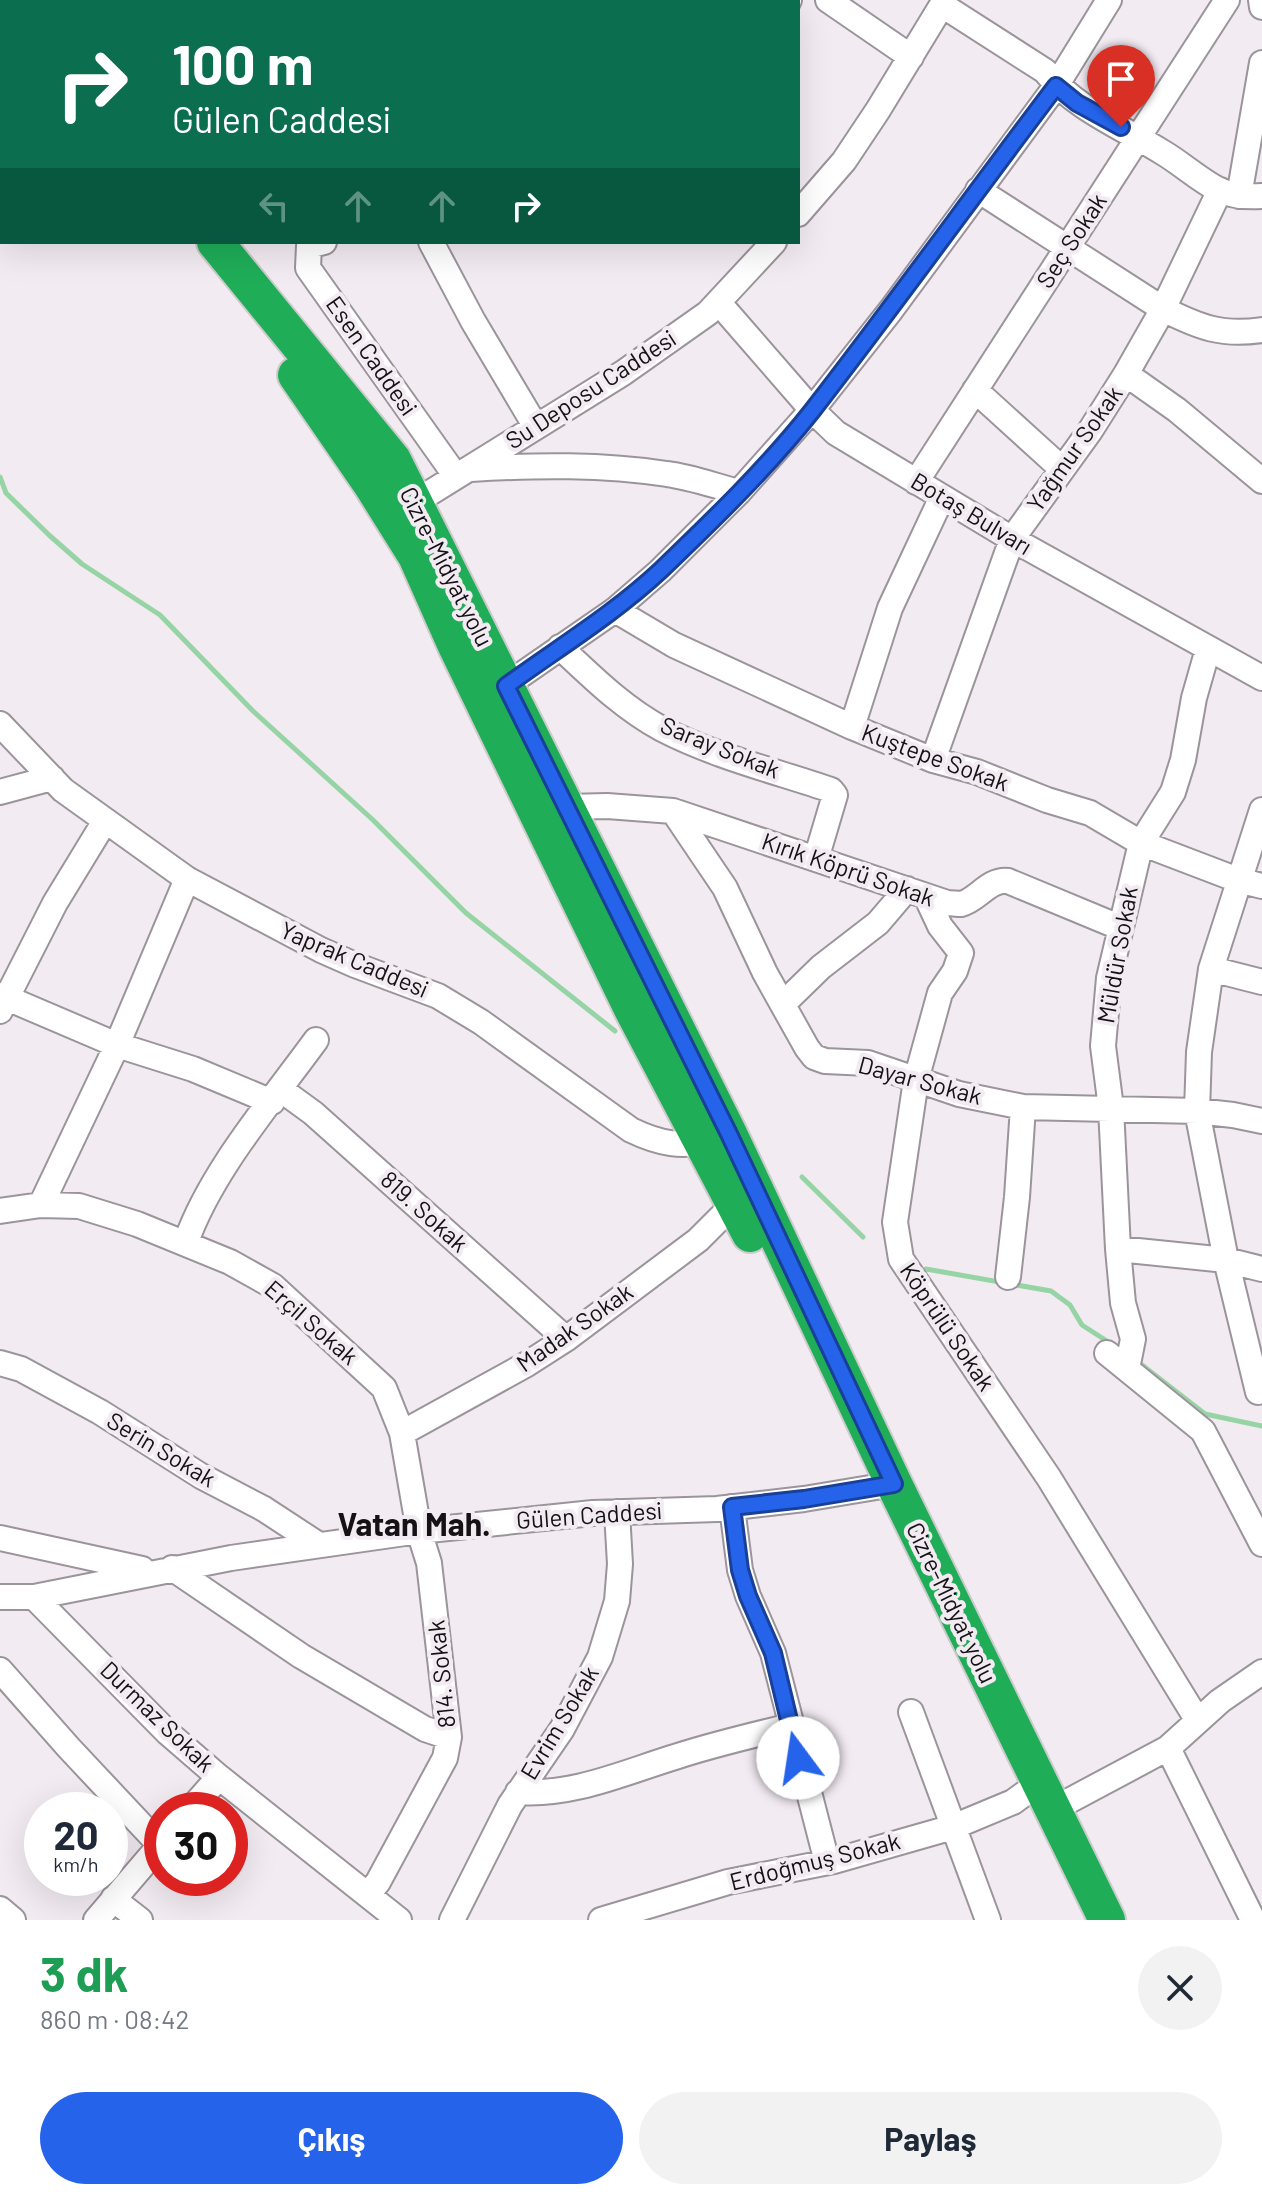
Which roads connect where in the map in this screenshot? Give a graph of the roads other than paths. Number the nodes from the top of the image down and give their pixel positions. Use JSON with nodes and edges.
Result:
{"nodes":[{"id":1,"x":828,"y":0,"type":"edge"},
{"id":2,"x":1109,"y":0,"type":"edge"},
{"id":3,"x":1227,"y":0,"type":"edge"},
{"id":4,"x":1261,"y":0,"type":"edge"},
{"id":5,"x":943,"y":2,"type":"edge"},
{"id":6,"x":1262,"y":7,"type":"edge"},
{"id":7,"x":911,"y":57,"type":"junction"},
{"id":8,"x":1262,"y":63,"type":"edge"},
{"id":9,"x":1056,"y":86,"type":"junction"},
{"id":10,"x":1139,"y":138,"type":"junction"},
{"id":11,"x":978,"y":190,"type":"junction"},
{"id":12,"x":1241,"y":194,"type":"edge"},
{"id":13,"x":800,"y":212,"type":"edge"},
{"id":14,"x":193,"y":244,"type":"edge"},
{"id":15,"x":217,"y":244,"type":"edge"},
{"id":16,"x":316,"y":244,"type":"edge"},
{"id":17,"x":432,"y":244,"type":"edge"},
{"id":18,"x":766,"y":245,"type":"edge"},
{"id":19,"x":1067,"y":249,"type":"junction"},
{"id":20,"x":719,"y":303,"type":"junction"},
{"id":21,"x":1163,"y":309,"type":"junction"},
{"id":22,"x":1262,"y":330,"type":"edge"},
{"id":23,"x":1126,"y":374,"type":"junction"},
{"id":24,"x":975,"y":390,"type":"junction"},
{"id":25,"x":812,"y":410,"type":"junction"},
{"id":26,"x":536,"y":427,"type":"junction"},
{"id":27,"x":1062,"y":469,"type":"junction"},
{"id":28,"x":460,"y":472,"type":"junction"},
{"id":29,"x":1262,"y":481,"type":"edge"},
{"id":30,"x":916,"y":482,"type":"junction"},
{"id":31,"x":739,"y":492,"type":"junction"},
{"id":32,"x":942,"y":497,"type":"junction"},
{"id":33,"x":403,"y":510,"type":"junction"},
{"id":34,"x":1012,"y":539,"type":"junction"},
{"id":35,"x":615,"y":610,"type":"junction"},
{"id":36,"x":560,"y":647,"type":"junction"},
{"id":37,"x":1208,"y":649,"type":"junction"},
{"id":38,"x":1262,"y":678,"type":"edge"},
{"id":39,"x":494,"y":693,"type":"junction"},
{"id":40,"x":0,"y":724,"type":"edge"},
{"id":41,"x":852,"y":727,"type":"junction"},
{"id":42,"x":933,"y":760,"type":"junction"},
{"id":43,"x":52,"y":778,"type":"junction"},
{"id":44,"x":0,"y":792,"type":"edge"},
{"id":45,"x":566,"y":807,"type":"junction"},
{"id":46,"x":1262,"y":810,"type":"edge"},
{"id":47,"x":673,"y":811,"type":"junction"},
{"id":48,"x":105,"y":821,"type":"junction"},
{"id":49,"x":1141,"y":843,"type":"junction"},
{"id":50,"x":816,"y":859,"type":"junction"},
{"id":51,"x":187,"y":879,"type":"junction"},
{"id":52,"x":1238,"y":880,"type":"junction"},
{"id":53,"x":1262,"y":886,"type":"edge"},
{"id":54,"x":916,"y":892,"type":"junction"},
{"id":55,"x":1119,"y":927,"type":"junction"},
{"id":56,"x":1211,"y":969,"type":"junction"},
{"id":57,"x":1262,"y":982,"type":"edge"},
{"id":58,"x":2,"y":1002,"type":"edge"},
{"id":59,"x":783,"y":1004,"type":"junction"},
{"id":60,"x":316,"y":1040,"type":"dead end"},
{"id":61,"x":117,"y":1045,"type":"junction"},
{"id":62,"x":916,"y":1080,"type":"junction"},
{"id":63,"x":276,"y":1096,"type":"junction"},
{"id":64,"x":1023,"y":1107,"type":"junction"},
{"id":65,"x":1111,"y":1108,"type":"junction"},
{"id":66,"x":1197,"y":1111,"type":"junction"},
{"id":67,"x":1262,"y":1121,"type":"edge"},
{"id":68,"x":716,"y":1139,"type":"junction"},
{"id":69,"x":734,"y":1204,"type":"junction"},
{"id":70,"x":41,"y":1205,"type":"junction"},
{"id":71,"x":0,"y":1211,"type":"edge"},
{"id":72,"x":186,"y":1242,"type":"junction"},
{"id":73,"x":1118,"y":1249,"type":"junction"},
{"id":74,"x":1226,"y":1260,"type":"junction"},
{"id":75,"x":1262,"y":1269,"type":"edge"},
{"id":76,"x":1008,"y":1277,"type":"dead end"},
{"id":77,"x":566,"y":1339,"type":"junction"},
{"id":78,"x":1107,"y":1353,"type":"dead end"},
{"id":79,"x":0,"y":1363,"type":"edge"},
{"id":80,"x":1127,"y":1369,"type":"junction"},
{"id":81,"x":1258,"y":1392,"type":"dead end"},
{"id":82,"x":402,"y":1433,"type":"junction"},
{"id":83,"x":884,"y":1485,"type":"junction"},
{"id":84,"x":732,"y":1507,"type":"junction"},
{"id":85,"x":617,"y":1512,"type":"junction"},
{"id":86,"x":419,"y":1531,"type":"junction"},
{"id":87,"x":0,"y":1538,"type":"edge"},
{"id":88,"x":1262,"y":1544,"type":"edge"},
{"id":89,"x":319,"y":1545,"type":"junction"},
{"id":90,"x":164,"y":1570,"type":"junction"},
{"id":91,"x":0,"y":1597,"type":"edge"},
{"id":92,"x":34,"y":1597,"type":"junction"},
{"id":93,"x":0,"y":1670,"type":"edge"},
{"id":94,"x":1262,"y":1672,"type":"edge"},
{"id":95,"x":911,"y":1712,"type":"dead end"},
{"id":96,"x":1198,"y":1721,"type":"junction"},
{"id":97,"x":791,"y":1726,"type":"junction"},
{"id":98,"x":449,"y":1737,"type":"junction"},
{"id":99,"x":1168,"y":1748,"type":"junction"},
{"id":100,"x":219,"y":1777,"type":"junction"},
{"id":101,"x":206,"y":1792,"type":"edge"},
{"id":102,"x":518,"y":1792,"type":"junction"},
{"id":103,"x":1038,"y":1802,"type":"junction"},
{"id":104,"x":144,"y":1826,"type":"edge"},
{"id":105,"x":953,"y":1827,"type":"junction"},
{"id":106,"x":827,"y":1862,"type":"junction"},
{"id":107,"x":144,"y":1863,"type":"edge"},
{"id":108,"x":368,"y":1894,"type":"junction"},
{"id":109,"x":113,"y":1899,"type":"junction"},
{"id":110,"x":0,"y":1909,"type":"edge"},
{"id":111,"x":13,"y":1920,"type":"edge"},
{"id":112,"x":96,"y":1920,"type":"edge"},
{"id":113,"x":140,"y":1920,"type":"edge"},
{"id":114,"x":399,"y":1920,"type":"edge"},
{"id":115,"x":452,"y":1920,"type":"edge"},
{"id":116,"x":601,"y":1920,"type":"edge"},
{"id":117,"x":988,"y":1920,"type":"edge"},
{"id":118,"x":1085,"y":1920,"type":"edge"},
{"id":119,"x":1107,"y":1920,"type":"edge"},
{"id":120,"x":1253,"y":1920,"type":"edge"}],
"edges":[{"from":1,"to":7,"type":"street"},
{"from":2,"to":9,"type":"street"},
{"from":3,"to":10,"type":"street","name":"Seç Sokak"},
{"from":4,"to":6,"type":"street"},
{"from":5,"to":7,"type":"street"},
{"from":5,"to":9,"type":"street"},
{"from":7,"to":13,"type":"street"},
{"from":8,"to":12,"type":"street","name":"Yağmur Sokak"},
{"from":9,"to":10,"type":"street"},
{"from":9,"to":11,"type":"street"},
{"from":10,"to":12,"type":"street"},
{"from":10,"to":19,"type":"street","name":"Seç Sokak"},
{"from":11,"to":19,"type":"street"},
{"from":11,"to":25,"type":"street"},
{"from":12,"to":21,"type":"street","name":"Yağmur Sokak"},
{"from":14,"to":33,"type":"highway","name":"Cizre-Midyat yolu"},
{"from":15,"to":33,"type":"highway","name":"Cizre-Midyat yolu"},
{"from":16,"to":28,"type":"street","name":"Esen Caddesi"},
{"from":17,"to":26,"type":"street"},
{"from":18,"to":20,"type":"street","name":"Su Deposu Caddesi"},
{"from":19,"to":21,"type":"street"},
{"from":19,"to":24,"type":"street","name":"Seç Sokak"},
{"from":20,"to":25,"type":"street","name":"Botaş Bulvarı"},
{"from":20,"to":26,"type":"street","name":"Su Deposu Caddesi"},
{"from":21,"to":22,"type":"street"},
{"from":21,"to":23,"type":"street","name":"Yağmur Sokak"},
{"from":23,"to":27,"type":"street","name":"Yağmur Sokak"},
{"from":23,"to":29,"type":"street"},
{"from":24,"to":27,"type":"street"},
{"from":24,"to":30,"type":"street","name":"Seç Sokak"},
{"from":25,"to":30,"type":"street","name":"Botaş Bulvarı"},
{"from":25,"to":31,"type":"street"},
{"from":26,"to":28,"type":"street","name":"Su Deposu Caddesi"},
{"from":27,"to":34,"type":"street","name":"Yağmur Sokak"},
{"from":28,"to":31,"type":"street"},
{"from":28,"to":33,"type":"street","name":"Su Deposu Caddesi"},
{"from":30,"to":32,"type":"street","name":"Botaş Bulvarı"},
{"from":31,"to":35,"type":"street"},
{"from":32,"to":34,"type":"street","name":"Botaş Bulvarı"},
{"from":32,"to":41,"type":"street"},
{"from":33,"to":39,"type":"highway","name":"Cizre-Midyat yolu"},
{"from":34,"to":37,"type":"street","name":"Botaş Bulvarı"},
{"from":34,"to":42,"type":"street","name":"Yağmur Sokak"},
{"from":35,"to":36,"type":"street"},
{"from":35,"to":41,"type":"street","name":"Kuştepe Sokak"},
{"from":36,"to":39,"type":"street"},
{"from":36,"to":50,"type":"street","name":"Saray Sokak"},
{"from":37,"to":38,"type":"street","name":"Botaş Bulvarı"},
{"from":37,"to":49,"type":"street","name":"Müldür Sokak"},
{"from":39,"to":45,"type":"highway","name":"Cizre-Midyat yolu"},
{"from":39,"to":68,"type":"highway","name":"Cizre-Midyat yolu"},
{"from":40,"to":43,"type":"street","name":"Yaprak Caddesi"},
{"from":41,"to":42,"type":"street","name":"Kuştepe Sokak"},
{"from":42,"to":49,"type":"street","name":"Kuştepe Sokak"},
{"from":43,"to":44,"type":"street"},
{"from":43,"to":48,"type":"street","name":"Yaprak Caddesi"},
{"from":45,"to":47,"type":"street","name":"Kırık Köprü Sokak"},
{"from":45,"to":68,"type":"highway","name":"Cizre-Midyat yolu"},
{"from":46,"to":52,"type":"street"},
{"from":47,"to":50,"type":"street","name":"Kırık Köprü Sokak"},
{"from":47,"to":59,"type":"street","name":"Dayar Sokak"},
{"from":48,"to":51,"type":"street","name":"Yaprak Caddesi"},
{"from":48,"to":58,"type":"street"},
{"from":49,"to":52,"type":"street","name":"Kuştepe Sokak"},
{"from":49,"to":55,"type":"street","name":"Müldür Sokak"},
{"from":50,"to":54,"type":"street","name":"Kırık Köprü Sokak"},
{"from":51,"to":61,"type":"street"},
{"from":51,"to":68,"type":"street","name":"Yaprak Caddesi"},
{"from":52,"to":53,"type":"street","name":"Kuştepe Sokak"},
{"from":52,"to":56,"type":"street"},
{"from":54,"to":55,"type":"street","name":"Kırık Köprü Sokak"},
{"from":54,"to":59,"type":"street"},
{"from":54,"to":62,"type":"street","name":"Köprülü Sokak"},
{"from":55,"to":65,"type":"street","name":"Müldür Sokak"},
{"from":56,"to":57,"type":"street"},
{"from":56,"to":66,"type":"street"},
{"from":58,"to":61,"type":"street","name":"819. Sokak"},
{"from":59,"to":62,"type":"street","name":"Dayar Sokak"},
{"from":60,"to":63,"type":"street"},
{"from":61,"to":63,"type":"street","name":"819. Sokak"},
{"from":61,"to":70,"type":"street"},
{"from":62,"to":64,"type":"street","name":"Dayar Sokak"},
{"from":62,"to":96,"type":"street","name":"Köprülü Sokak"},
{"from":63,"to":72,"type":"street"},
{"from":63,"to":77,"type":"street","name":"819. Sokak"},
{"from":64,"to":65,"type":"street","name":"Dayar Sokak"},
{"from":64,"to":76,"type":"street"},
{"from":65,"to":66,"type":"street","name":"Dayar Sokak"},
{"from":65,"to":73,"type":"street","name":"Müldür Sokak"},
{"from":66,"to":67,"type":"street","name":"Dayar Sokak"},
{"from":66,"to":74,"type":"street"},
{"from":68,"to":69,"type":"highway","name":"Cizre-Midyat yolu"},
{"from":68,"to":83,"type":"highway","name":"Cizre-Midyat yolu"},
{"from":69,"to":77,"type":"street","name":"Madak Sokak"},
{"from":69,"to":83,"type":"highway","name":"Cizre-Midyat yolu"},
{"from":70,"to":71,"type":"street","name":"Erçil Sokak"},
{"from":70,"to":72,"type":"street","name":"Erçil Sokak"},
{"from":72,"to":82,"type":"street","name":"Erçil Sokak"},
{"from":73,"to":74,"type":"street"},
{"from":73,"to":80,"type":"street","name":"Müldür Sokak"},
{"from":74,"to":75,"type":"street"},
{"from":74,"to":81,"type":"street"},
{"from":77,"to":82,"type":"street","name":"Madak Sokak"},
{"from":78,"to":80,"type":"street"},
{"from":79,"to":89,"type":"street","name":"Serin Sokak"},
{"from":80,"to":88,"type":"street"},
{"from":82,"to":86,"type":"street","name":"Erçil Sokak"},
{"from":83,"to":84,"type":"street","name":"Gülen Caddesi"},
{"from":83,"to":103,"type":"highway","name":"Cizre-Midyat yolu"},
{"from":84,"to":85,"type":"street","name":"Gülen Caddesi"},
{"from":84,"to":97,"type":"street"},
{"from":85,"to":86,"type":"street","name":"Gülen Caddesi"},
{"from":85,"to":102,"type":"street","name":"Evrim Sokak"},
{"from":86,"to":89,"type":"street","name":"Gülen Caddesi"},
{"from":86,"to":98,"type":"street","name":"814. Sokak"},
{"from":87,"to":90,"type":"street"},
{"from":89,"to":90,"type":"street","name":"Gülen Caddesi"},
{"from":90,"to":92,"type":"street","name":"Gülen Caddesi"},
{"from":90,"to":98,"type":"street"},
{"from":91,"to":92,"type":"street","name":"Gülen Caddesi"},
{"from":92,"to":100,"type":"street","name":"Durmaz Sokak"},
{"from":93,"to":104,"type":"street"},
{"from":94,"to":96,"type":"street","name":"Erdoğmuş Sokak"},
{"from":95,"to":105,"type":"street"},
{"from":96,"to":99,"type":"street","name":"Erdoğmuş Sokak"},
{"from":97,"to":102,"type":"street"},
{"from":97,"to":106,"type":"street"},
{"from":98,"to":108,"type":"street","name":"814. Sokak"},
{"from":99,"to":103,"type":"street","name":"Erdoğmuş Sokak"},
{"from":99,"to":120,"type":"street"},
{"from":100,"to":101,"type":"street"},
{"from":100,"to":108,"type":"street","name":"Durmaz Sokak"},
{"from":102,"to":115,"type":"street","name":"Evrim Sokak"},
{"from":103,"to":105,"type":"street","name":"Erdoğmuş Sokak"},
{"from":103,"to":118,"type":"highway","name":"Cizre-Midyat yolu"},
{"from":103,"to":119,"type":"highway","name":"Cizre-Midyat yolu"},
{"from":105,"to":106,"type":"street","name":"Erdoğmuş Sokak"},
{"from":105,"to":117,"type":"street"},
{"from":106,"to":116,"type":"street","name":"Erdoğmuş Sokak"},
{"from":107,"to":109,"type":"street"},
{"from":108,"to":114,"type":"street","name":"Durmaz Sokak"},
{"from":109,"to":112,"type":"street"},
{"from":109,"to":113,"type":"street"},
{"from":110,"to":111,"type":"street"}]}
